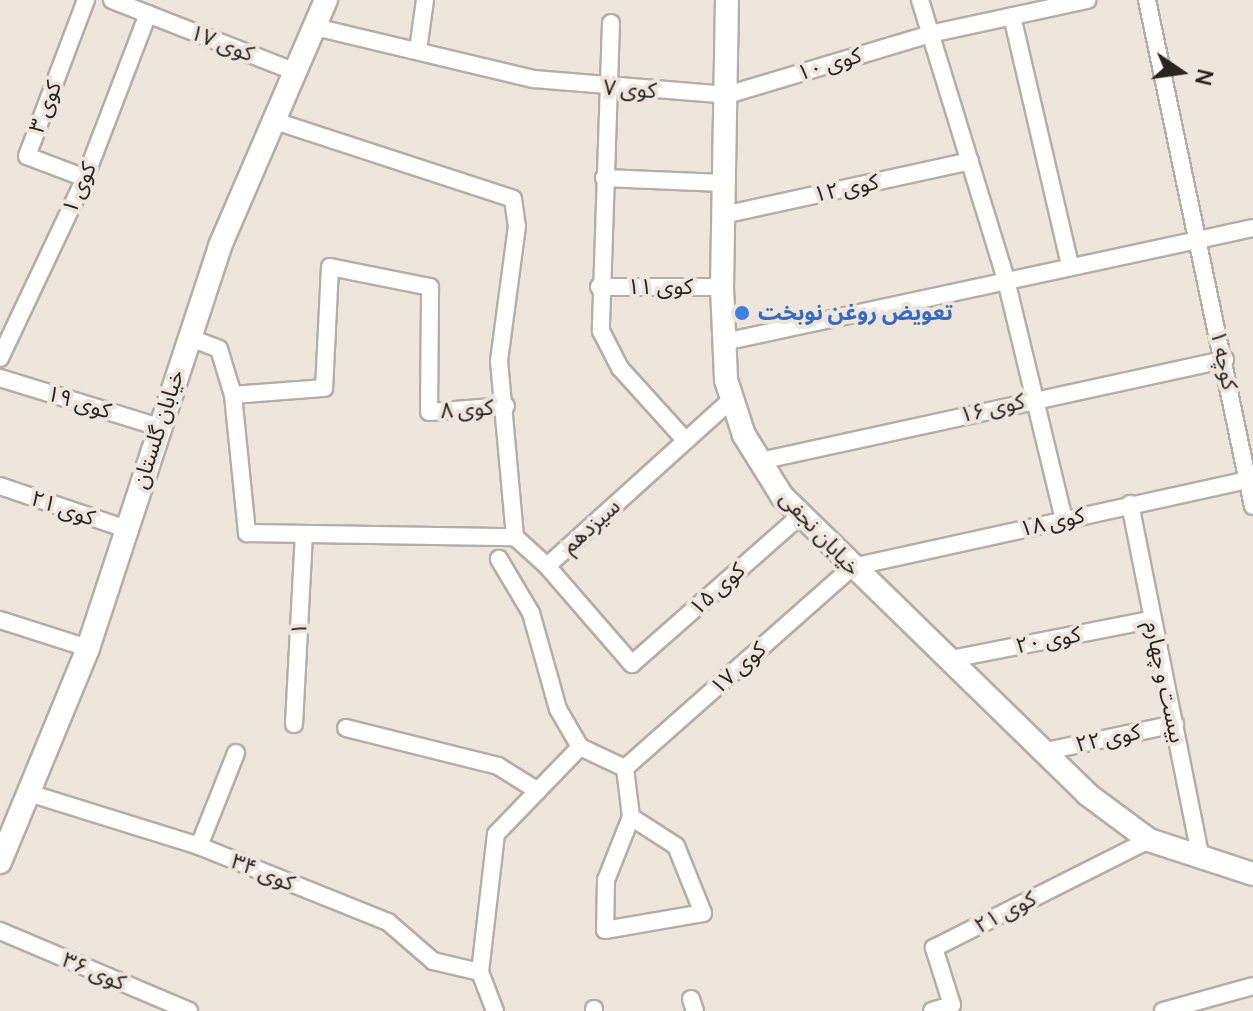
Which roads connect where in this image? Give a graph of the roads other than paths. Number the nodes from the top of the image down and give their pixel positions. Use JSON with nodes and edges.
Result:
{"nodes":[{"id":1,"x":86,"y":0,"type":"edge"},
{"id":2,"x":112,"y":0,"type":"edge"},
{"id":3,"x":326,"y":0,"type":"edge"},
{"id":4,"x":425,"y":0,"type":"edge"},
{"id":5,"x":727,"y":0,"type":"edge"},
{"id":6,"x":920,"y":0,"type":"edge"},
{"id":7,"x":1087,"y":0,"type":"edge"},
{"id":8,"x":1147,"y":0,"type":"edge"},
{"id":9,"x":148,"y":14,"type":"junction"},
{"id":10,"x":1012,"y":16,"type":"junction"},
{"id":11,"x":611,"y":23,"type":"dead end"},
{"id":12,"x":315,"y":27,"type":"junction"},
{"id":13,"x":930,"y":34,"type":"junction"},
{"id":14,"x":418,"y":50,"type":"junction"},
{"id":15,"x":296,"y":72,"type":"junction"},
{"id":16,"x":610,"y":88,"type":"junction"},
{"id":17,"x":727,"y":95,"type":"junction"},
{"id":18,"x":275,"y":121,"type":"junction"},
{"id":19,"x":970,"y":161,"type":"junction"},
{"id":20,"x":85,"y":178,"type":"junction"},
{"id":21,"x":604,"y":178,"type":"junction"},
{"id":22,"x":723,"y":183,"type":"junction"},
{"id":23,"x":723,"y":215,"type":"junction"},
{"id":24,"x":1253,"y":228,"type":"edge"},
{"id":25,"x":1195,"y":240,"type":"junction"},
{"id":26,"x":1070,"y":266,"type":"junction"},
{"id":27,"x":1006,"y":280,"type":"junction"},
{"id":28,"x":599,"y":287,"type":"junction"},
{"id":29,"x":722,"y":287,"type":"junction"},
{"id":30,"x":188,"y":337,"type":"junction"},
{"id":31,"x":724,"y":342,"type":"junction"},
{"id":32,"x":0,"y":358,"type":"edge"},
{"id":33,"x":1225,"y":360,"type":"junction"},
{"id":34,"x":0,"y":378,"type":"edge"},
{"id":35,"x":233,"y":395,"type":"junction"},
{"id":36,"x":1036,"y":398,"type":"junction"},
{"id":37,"x":732,"y":399,"type":"junction"},
{"id":38,"x":506,"y":406,"type":"junction"},
{"id":39,"x":159,"y":427,"type":"junction"},
{"id":40,"x":686,"y":441,"type":"junction"},
{"id":41,"x":760,"y":461,"type":"junction"},
{"id":42,"x":1250,"y":480,"type":"edge"},
{"id":43,"x":0,"y":486,"type":"edge"},
{"id":44,"x":1130,"y":504,"type":"junction"},
{"id":45,"x":1253,"y":506,"type":"edge"},
{"id":46,"x":801,"y":515,"type":"junction"},
{"id":47,"x":1064,"y":519,"type":"junction"},
{"id":48,"x":126,"y":529,"type":"junction"},
{"id":49,"x":304,"y":534,"type":"junction"},
{"id":50,"x":515,"y":537,"type":"junction"},
{"id":51,"x":499,"y":559,"type":"dead end"},
{"id":52,"x":547,"y":566,"type":"junction"},
{"id":53,"x":852,"y":567,"type":"junction"},
{"id":54,"x":0,"y":620,"type":"edge"},
{"id":55,"x":1150,"y":620,"type":"junction"},
{"id":56,"x":88,"y":648,"type":"junction"},
{"id":57,"x":946,"y":660,"type":"junction"},
{"id":58,"x":632,"y":664,"type":"joint"},
{"id":59,"x":294,"y":724,"type":"dead end"},
{"id":60,"x":1175,"y":724,"type":"junction"},
{"id":61,"x":346,"y":728,"type":"dead end"},
{"id":62,"x":580,"y":747,"type":"junction"},
{"id":63,"x":1042,"y":752,"type":"junction"},
{"id":64,"x":236,"y":753,"type":"dead end"},
{"id":65,"x":625,"y":768,"type":"junction"},
{"id":66,"x":538,"y":791,"type":"junction"},
{"id":67,"x":32,"y":794,"type":"junction"},
{"id":68,"x":631,"y":817,"type":"junction"},
{"id":69,"x":1149,"y":840,"type":"junction"},
{"id":70,"x":199,"y":846,"type":"junction"},
{"id":71,"x":1201,"y":860,"type":"junction"},
{"id":72,"x":0,"y":862,"type":"edge"},
{"id":73,"x":1252,"y":870,"type":"edge"},
{"id":74,"x":0,"y":931,"type":"edge"},
{"id":75,"x":480,"y":972,"type":"junction"},
{"id":76,"x":1253,"y":986,"type":"edge"},
{"id":77,"x":189,"y":1011,"type":"edge"},
{"id":78,"x":495,"y":1011,"type":"edge"},
{"id":79,"x":932,"y":1011,"type":"edge"},
{"id":80,"x":1163,"y":1011,"type":"edge"}],
"edges":[{"from":1,"to":20,"type":"street","name":"کوی ۳"},
{"from":2,"to":9,"type":"street","name":"کوی ۱۷"},
{"from":3,"to":12,"type":"street","name":"خیابان گلستان"},
{"from":4,"to":14,"type":"street"},
{"from":5,"to":17,"type":"street","name":"خیابان نجفی"},
{"from":6,"to":13,"type":"street"},
{"from":7,"to":10,"type":"street","name":"کوی ۱۰"},
{"from":8,"to":25,"type":"street","name":"کوچه ۱"},
{"from":9,"to":15,"type":"street","name":"کوی ۱۷"},
{"from":9,"to":20,"type":"street","name":"کوی ۱"},
{"from":10,"to":13,"type":"street","name":"کوی ۱۰"},
{"from":10,"to":26,"type":"street"},
{"from":11,"to":16,"type":"street"},
{"from":12,"to":14,"type":"street","name":"کوی ۷"},
{"from":12,"to":15,"type":"street","name":"خیابان گلستان"},
{"from":13,"to":17,"type":"street","name":"کوی ۱۰"},
{"from":13,"to":19,"type":"street"},
{"from":14,"to":16,"type":"street","name":"کوی ۷"},
{"from":15,"to":18,"type":"street","name":"خیابان گلستان"},
{"from":16,"to":17,"type":"street","name":"کوی ۷"},
{"from":16,"to":21,"type":"street"},
{"from":17,"to":22,"type":"street","name":"خیابان نجفی"},
{"from":18,"to":30,"type":"street","name":"خیابان گلستان"},
{"from":18,"to":38,"type":"street"},
{"from":19,"to":23,"type":"street","name":"کوی ۱۲"},
{"from":19,"to":27,"type":"street"},
{"from":20,"to":32,"type":"street","name":"کوی ۱"},
{"from":21,"to":22,"type":"street"},
{"from":21,"to":28,"type":"street"},
{"from":22,"to":23,"type":"street","name":"خیابان نجفی"},
{"from":23,"to":29,"type":"street","name":"خیابان نجفی"},
{"from":24,"to":25,"type":"street"},
{"from":25,"to":26,"type":"street"},
{"from":25,"to":33,"type":"street","name":"کوچه ۱"},
{"from":26,"to":27,"type":"street"},
{"from":27,"to":31,"type":"street"},
{"from":27,"to":36,"type":"street"},
{"from":28,"to":29,"type":"street","name":"کوی ۱۱"},
{"from":28,"to":40,"type":"street"},
{"from":29,"to":31,"type":"street","name":"خیابان نجفی"},
{"from":30,"to":35,"type":"street"},
{"from":30,"to":39,"type":"street","name":"خیابان گلستان"},
{"from":31,"to":37,"type":"street","name":"خیابان نجفی"},
{"from":33,"to":36,"type":"street","name":"کوی ۱۶"},
{"from":33,"to":42,"type":"street","name":"کوچه ۱"},
{"from":34,"to":39,"type":"street","name":"کوی ۱۹"},
{"from":35,"to":38,"type":"street","name":"کوی ۸"},
{"from":35,"to":49,"type":"street"},
{"from":36,"to":41,"type":"street","name":"کوی ۱۶"},
{"from":36,"to":47,"type":"street"},
{"from":37,"to":40,"type":"street","name":"سیزدهم"},
{"from":37,"to":41,"type":"street","name":"خیابان نجفی"},
{"from":38,"to":50,"type":"street"},
{"from":39,"to":48,"type":"street","name":"خیابان گلستان"},
{"from":40,"to":52,"type":"street","name":"سیزدهم"},
{"from":41,"to":46,"type":"street","name":"خیابان نجفی"},
{"from":42,"to":44,"type":"street","name":"کوی ۱۸"},
{"from":42,"to":45,"type":"street","name":"کوچه ۱"},
{"from":43,"to":48,"type":"street","name":"کوی ۲۱"},
{"from":44,"to":47,"type":"street","name":"کوی ۱۸"},
{"from":44,"to":55,"type":"street","name":"بیست و چهارم"},
{"from":46,"to":53,"type":"street","name":"خیابان نجفی"},
{"from":46,"to":58,"type":"street","name":"کوی ۱۵"},
{"from":47,"to":53,"type":"street","name":"کوی ۱۸"},
{"from":48,"to":56,"type":"street","name":"خیابان گلستان"},
{"from":49,"to":50,"type":"street"},
{"from":49,"to":59,"type":"street","name":"۱"},
{"from":50,"to":52,"type":"street"},
{"from":51,"to":62,"type":"street"},
{"from":52,"to":58,"type":"street","name":"سیزدهم"},
{"from":53,"to":57,"type":"street","name":"خیابان نجفی"},
{"from":53,"to":65,"type":"street","name":"کوی ۱۷"},
{"from":54,"to":56,"type":"street"},
{"from":55,"to":57,"type":"street","name":"کوی ۲۰"},
{"from":55,"to":60,"type":"street","name":"بیست و چهارم"},
{"from":56,"to":67,"type":"street","name":"خیابان گلستان"},
{"from":57,"to":63,"type":"street","name":"خیابان نجفی"},
{"from":60,"to":63,"type":"street","name":"کوی ۲۲"},
{"from":60,"to":71,"type":"street","name":"بیست و چهارم"},
{"from":61,"to":66,"type":"street"},
{"from":62,"to":65,"type":"street"},
{"from":62,"to":66,"type":"street"},
{"from":63,"to":69,"type":"street","name":"خیابان نجفی"},
{"from":64,"to":70,"type":"street"},
{"from":65,"to":68,"type":"street"},
{"from":66,"to":75,"type":"street"},
{"from":67,"to":70,"type":"street","name":"کوی ۳۴"},
{"from":67,"to":72,"type":"street","name":"خیابان گلستان"},
{"from":68,"to":68,"type":"street"},
{"from":69,"to":71,"type":"street","name":"خیابان نجفی"},
{"from":69,"to":79,"type":"street","name":"کوی ۲۱"},
{"from":70,"to":75,"type":"street","name":"کوی ۳۴"},
{"from":71,"to":73,"type":"street","name":"خیابان نجفی"},
{"from":74,"to":77,"type":"street","name":"کوی ۳۶"},
{"from":75,"to":78,"type":"street"},
{"from":76,"to":80,"type":"street"}]}
